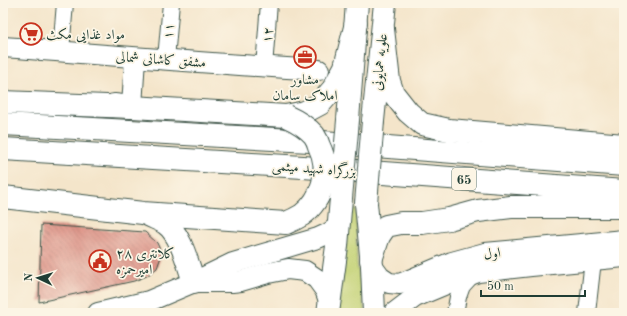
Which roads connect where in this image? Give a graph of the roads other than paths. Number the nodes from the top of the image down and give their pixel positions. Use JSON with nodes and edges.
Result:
{"nodes":[{"id":1,"x":65,"y":3,"type":"edge"},
{"id":2,"x":171,"y":3,"type":"edge"},
{"id":3,"x":269,"y":3,"type":"edge"},
{"id":4,"x":385,"y":3,"type":"edge"},
{"id":5,"x":356,"y":13,"type":"edge"},
{"id":6,"x":382,"y":29,"type":"junction"},
{"id":7,"x":3,"y":47,"type":"edge"},
{"id":8,"x":60,"y":52,"type":"junction"},
{"id":9,"x":135,"y":58,"type":"junction"},
{"id":10,"x":166,"y":59,"type":"junction"},
{"id":11,"x":264,"y":67,"type":"junction"},
{"id":12,"x":318,"y":70,"type":"dead end"},
{"id":13,"x":3,"y":94,"type":"edge"},
{"id":14,"x":3,"y":102,"type":"edge"},
{"id":15,"x":132,"y":107,"type":"junction"},
{"id":16,"x":286,"y":116,"type":"junction"},
{"id":17,"x":3,"y":124,"type":"edge"},
{"id":18,"x":624,"y":145,"type":"edge"},
{"id":19,"x":3,"y":150,"type":"edge"},
{"id":20,"x":624,"y":165,"type":"edge"},
{"id":21,"x":624,"y":192,"type":"edge"},
{"id":22,"x":3,"y":197,"type":"edge"},
{"id":23,"x":624,"y":206,"type":"edge"},
{"id":24,"x":143,"y":213,"type":"junction"},
{"id":25,"x":339,"y":226,"type":"junction"},
{"id":26,"x":624,"y":240,"type":"edge"},
{"id":27,"x":624,"y":258,"type":"edge"},
{"id":28,"x":593,"y":260,"type":"junction"},
{"id":29,"x":371,"y":263,"type":"junction"},
{"id":30,"x":474,"y":273,"type":"junction"},
{"id":31,"x":194,"y":282,"type":"junction"},
{"id":32,"x":430,"y":291,"type":"junction"},
{"id":33,"x":329,"y":308,"type":"edge"},
{"id":34,"x":455,"y":311,"type":"edge"},
{"id":35,"x":98,"y":313,"type":"edge"},
{"id":36,"x":374,"y":313,"type":"edge"},
{"id":37,"x":394,"y":313,"type":"edge"},
{"id":38,"x":587,"y":313,"type":"edge"}],
"edges":[{"from":1,"to":8,"type":"street"},
{"from":2,"to":10,"type":"street","name":"۱۱"},
{"from":3,"to":11,"type":"street","name":"۱۲"},
{"from":4,"to":6,"type":"main road","name":"علویه همایونی"},
{"from":5,"to":16,"type":"main road"},
{"from":5,"to":25,"type":"main road","name":"علویه همایونی","bridge":true},
{"from":6,"to":18,"type":"main road"},
{"from":6,"to":29,"type":"main road","name":"علویه همایونی","bridge":true},
{"from":7,"to":8,"type":"street","name":"مشفق کاشانی شمالی"},
{"from":8,"to":9,"type":"street","name":"مشفق کاشانی شمالی"},
{"from":9,"to":10,"type":"street","name":"مشفق کاشانی شمالی"},
{"from":9,"to":15,"type":"street"},
{"from":10,"to":11,"type":"street","name":"مشفق کاشانی شمالی"},
{"from":11,"to":12,"type":"street","name":"مشفق کاشانی شمالی"},
{"from":13,"to":15,"type":"main road"},
{"from":14,"to":15,"type":"main road"},
{"from":15,"to":16,"type":"main road"},
{"from":16,"to":24,"type":"main road","bridge":true},
{"from":17,"to":20,"type":"main road","name":"بزرگراه شهید میثمی","number":"65"},
{"from":19,"to":21,"type":"main road","name":"بزرگراه شهید میثمی","number":"65"},
{"from":22,"to":24,"type":"main road"},
{"from":23,"to":29,"type":"main road"},
{"from":24,"to":31,"type":"main road"},
{"from":25,"to":31,"type":"street"},
{"from":25,"to":33,"type":"main road","name":"علویه همایونی"},
{"from":26,"to":29,"type":"street","name":"اول"},
{"from":27,"to":28,"type":"street","name":"اول"},
{"from":28,"to":30,"type":"street","name":"اول"},
{"from":28,"to":38,"type":"street"},
{"from":29,"to":36,"type":"main road","name":"علویه همایونی"},
{"from":30,"to":32,"type":"street","name":"اول"},
{"from":30,"to":34,"type":"street"},
{"from":31,"to":33,"type":"street"},
{"from":31,"to":35,"type":"street"},
{"from":32,"to":34,"type":"street"},
{"from":32,"to":37,"type":"street","name":"اول"}]}
